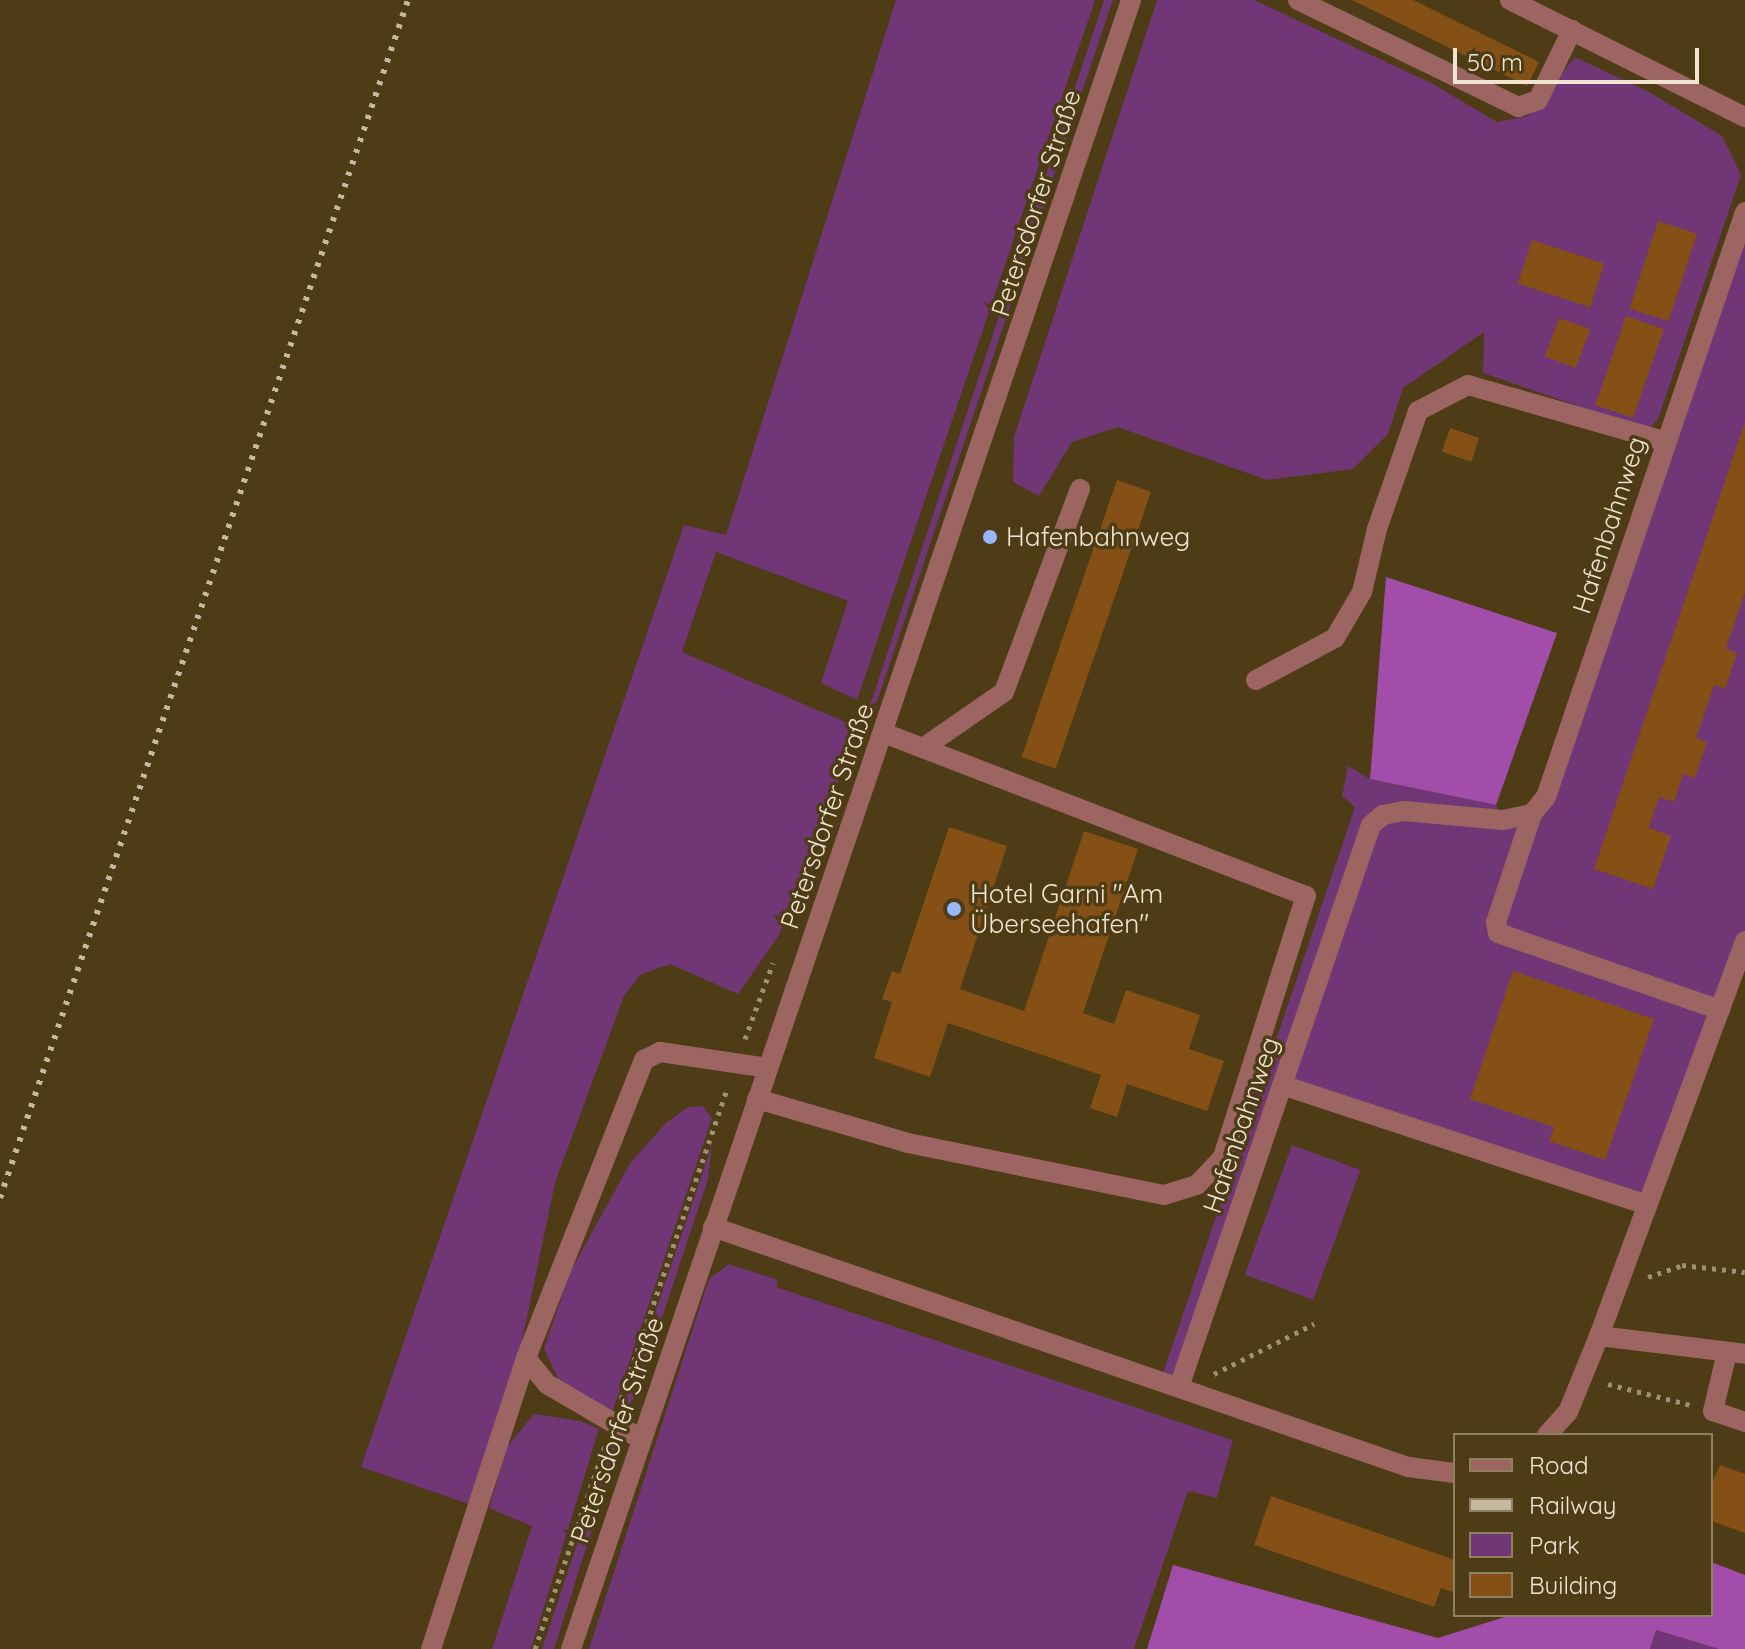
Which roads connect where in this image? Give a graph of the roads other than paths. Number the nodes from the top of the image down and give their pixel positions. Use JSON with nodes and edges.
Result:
{"nodes":[{"id":1,"x":1131,"y":0,"type":"edge"},
{"id":2,"x":1298,"y":0,"type":"edge"},
{"id":3,"x":1510,"y":0,"type":"edge"},
{"id":4,"x":1572,"y":30,"type":"junction"},
{"id":5,"x":1745,"y":117,"type":"edge"},
{"id":6,"x":1745,"y":212,"type":"edge"},
{"id":7,"x":1663,"y":441,"type":"junction"},
{"id":8,"x":1080,"y":489,"type":"dead end"},
{"id":9,"x":1256,"y":680,"type":"dead end"},
{"id":10,"x":883,"y":733,"type":"junction"},
{"id":11,"x":923,"y":748,"type":"junction"},
{"id":12,"x":1532,"y":814,"type":"junction"},
{"id":13,"x":1745,"y":941,"type":"edge"},
{"id":14,"x":1720,"y":1010,"type":"junction"},
{"id":15,"x":768,"y":1068,"type":"junction"},
{"id":16,"x":1282,"y":1085,"type":"junction"},
{"id":17,"x":757,"y":1099,"type":"junction"},
{"id":18,"x":1646,"y":1205,"type":"junction"},
{"id":19,"x":713,"y":1227,"type":"junction"},
{"id":20,"x":1599,"y":1336,"type":"junction"},
{"id":21,"x":1736,"y":1353,"type":"edge"},
{"id":22,"x":526,"y":1358,"type":"junction"},
{"id":23,"x":1179,"y":1387,"type":"junction"},
{"id":24,"x":1745,"y":1422,"type":"edge"},
{"id":25,"x":1549,"y":1433,"type":"edge"},
{"id":26,"x":641,"y":1439,"type":"junction"},
{"id":27,"x":1453,"y":1473,"type":"edge"},
{"id":28,"x":431,"y":1649,"type":"edge"},
{"id":29,"x":571,"y":1649,"type":"edge"}],
"edges":[{"from":1,"to":10,"type":"street","name":"Petersdorfer Straße"},
{"from":2,"to":4,"type":"street"},
{"from":3,"to":4,"type":"street"},
{"from":4,"to":5,"type":"street"},
{"from":6,"to":7,"type":"street","name":"Hafenbahnweg"},
{"from":7,"to":9,"type":"street"},
{"from":7,"to":12,"type":"street","name":"Hafenbahnweg"},
{"from":8,"to":11,"type":"street"},
{"from":10,"to":11,"type":"street"},
{"from":10,"to":15,"type":"street","name":"Petersdorfer Straße"},
{"from":11,"to":17,"type":"street"},
{"from":12,"to":14,"type":"street"},
{"from":12,"to":16,"type":"street","name":"Hafenbahnweg"},
{"from":13,"to":14,"type":"street"},
{"from":14,"to":18,"type":"street"},
{"from":15,"to":17,"type":"street","name":"Petersdorfer Straße"},
{"from":15,"to":22,"type":"street"},
{"from":16,"to":18,"type":"street"},
{"from":16,"to":23,"type":"street","name":"Hafenbahnweg"},
{"from":17,"to":19,"type":"street","name":"Petersdorfer Straße"},
{"from":18,"to":20,"type":"street"},
{"from":19,"to":23,"type":"street"},
{"from":19,"to":26,"type":"street","name":"Petersdorfer Straße"},
{"from":20,"to":21,"type":"street"},
{"from":20,"to":25,"type":"street"},
{"from":21,"to":24,"type":"street"},
{"from":22,"to":26,"type":"street"},
{"from":22,"to":28,"type":"street"},
{"from":23,"to":27,"type":"street"},
{"from":26,"to":29,"type":"street","name":"Petersdorfer Straße"}]}
